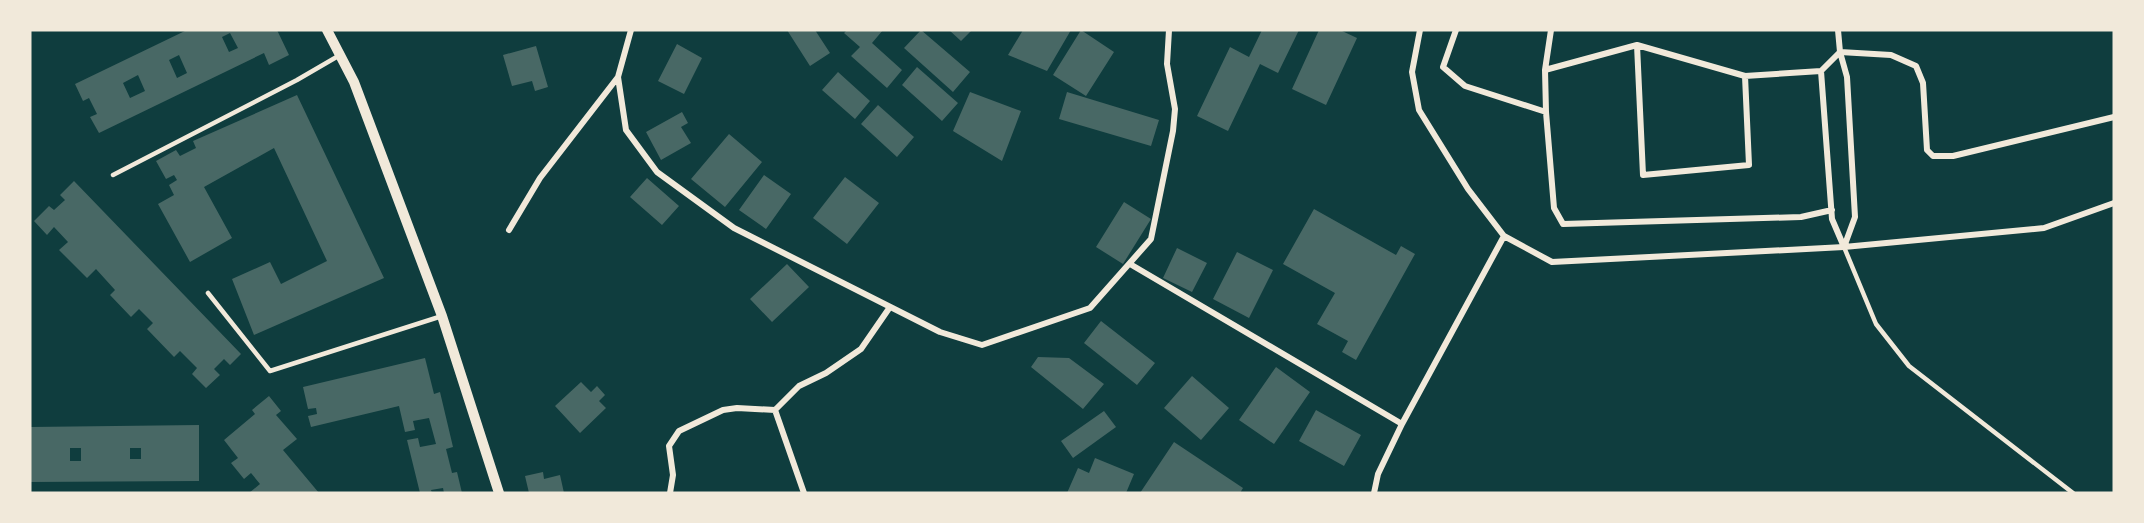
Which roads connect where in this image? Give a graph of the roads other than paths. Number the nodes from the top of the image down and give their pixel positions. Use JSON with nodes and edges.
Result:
{"nodes":[{"id":1,"x":327,"y":30,"type":"edge"},
{"id":2,"x":631,"y":30,"type":"edge"},
{"id":3,"x":1169,"y":30,"type":"edge"},
{"id":4,"x":1420,"y":30,"type":"edge"},
{"id":5,"x":1456,"y":30,"type":"edge"},
{"id":6,"x":1551,"y":30,"type":"edge"},
{"id":7,"x":1838,"y":30,"type":"edge"},
{"id":8,"x":1637,"y":45,"type":"junction"},
{"id":9,"x":1840,"y":52,"type":"junction"},
{"id":10,"x":340,"y":55,"type":"junction"},
{"id":11,"x":1545,"y":70,"type":"junction"},
{"id":12,"x":1821,"y":71,"type":"junction"},
{"id":13,"x":1745,"y":76,"type":"junction"},
{"id":14,"x":618,"y":77,"type":"junction"},
{"id":15,"x":1546,"y":112,"type":"junction"},
{"id":16,"x":2114,"y":117,"type":"edge"},
{"id":17,"x":113,"y":175,"type":"dead end"},
{"id":18,"x":2114,"y":203,"type":"edge"},
{"id":19,"x":1832,"y":210,"type":"junction"},
{"id":20,"x":509,"y":230,"type":"dead end"},
{"id":21,"x":1504,"y":236,"type":"junction"},
{"id":22,"x":1844,"y":247,"type":"junction"},
{"id":23,"x":1130,"y":264,"type":"junction"},
{"id":24,"x":208,"y":293,"type":"dead end"},
{"id":25,"x":890,"y":307,"type":"junction"},
{"id":26,"x":442,"y":316,"type":"junction"},
{"id":27,"x":775,"y":410,"type":"junction"},
{"id":28,"x":1402,"y":424,"type":"junction"},
{"id":29,"x":499,"y":493,"type":"edge"},
{"id":30,"x":670,"y":493,"type":"edge"},
{"id":31,"x":804,"y":493,"type":"edge"},
{"id":32,"x":1374,"y":493,"type":"edge"},
{"id":33,"x":2073,"y":493,"type":"edge"}],
"edges":[{"from":1,"to":10,"type":"street"},
{"from":2,"to":14,"type":"street"},
{"from":3,"to":23,"type":"street"},
{"from":4,"to":21,"type":"street"},
{"from":5,"to":15,"type":"street"},
{"from":6,"to":11,"type":"street"},
{"from":7,"to":9,"type":"street"},
{"from":8,"to":11,"type":"street"},
{"from":8,"to":13,"type":"street"},
{"from":8,"to":13,"type":"street"},
{"from":9,"to":12,"type":"street"},
{"from":9,"to":16,"type":"street"},
{"from":9,"to":22,"type":"street"},
{"from":10,"to":17,"type":"lane"},
{"from":10,"to":26,"type":"street"},
{"from":11,"to":15,"type":"street"},
{"from":12,"to":13,"type":"street"},
{"from":12,"to":19,"type":"street"},
{"from":14,"to":20,"type":"street"},
{"from":14,"to":25,"type":"street"},
{"from":15,"to":19,"type":"street"},
{"from":18,"to":22,"type":"street"},
{"from":19,"to":22,"type":"street"},
{"from":21,"to":22,"type":"street"},
{"from":21,"to":28,"type":"street"},
{"from":22,"to":33,"type":"lane"},
{"from":23,"to":25,"type":"street"},
{"from":23,"to":28,"type":"street"},
{"from":24,"to":26,"type":"lane"},
{"from":25,"to":27,"type":"street"},
{"from":26,"to":29,"type":"street"},
{"from":27,"to":30,"type":"street"},
{"from":27,"to":31,"type":"street"},
{"from":28,"to":32,"type":"street"}]}
